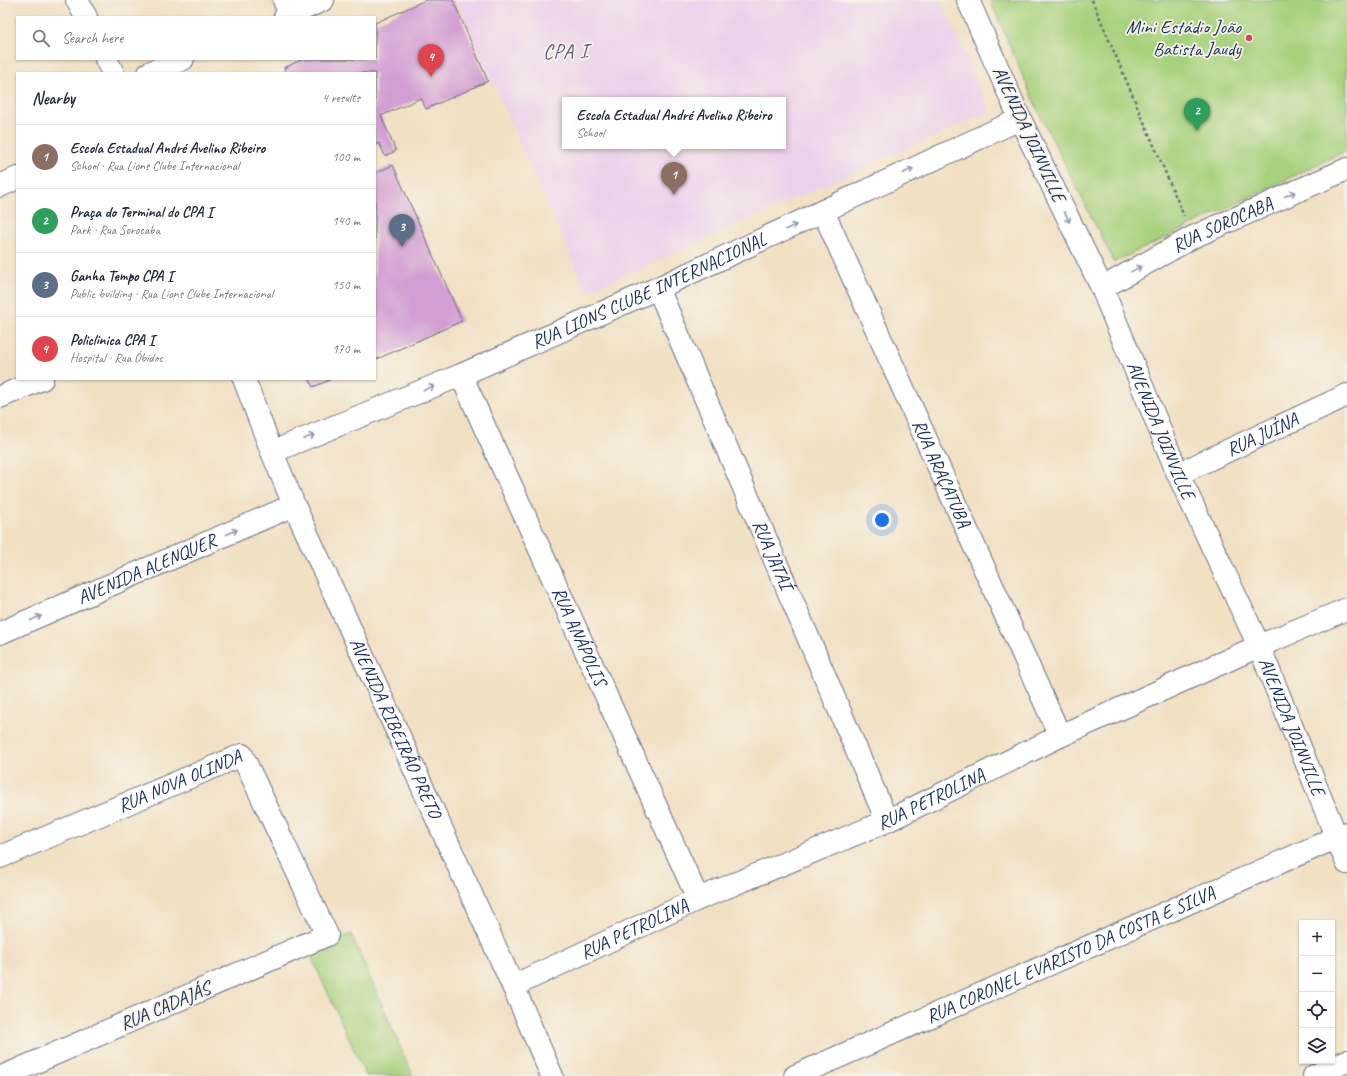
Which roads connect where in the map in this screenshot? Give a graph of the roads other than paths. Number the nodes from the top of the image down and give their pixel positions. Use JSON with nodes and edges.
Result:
{"nodes":[{"id":1,"x":77,"y":0,"type":"edge"},
{"id":2,"x":323,"y":0,"type":"edge"},
{"id":3,"x":968,"y":0,"type":"edge"},
{"id":4,"x":287,"y":11,"type":"edge"},
{"id":5,"x":85,"y":16,"type":"edge"},
{"id":6,"x":106,"y":60,"type":"edge"},
{"id":7,"x":181,"y":60,"type":"edge"},
{"id":8,"x":112,"y":72,"type":"edge"},
{"id":9,"x":151,"y":72,"type":"edge"},
{"id":10,"x":1020,"y":119,"type":"junction"},
{"id":11,"x":1347,"y":169,"type":"edge"},
{"id":12,"x":16,"y":178,"type":"edge"},
{"id":13,"x":0,"y":186,"type":"edge"},
{"id":14,"x":823,"y":211,"type":"junction"},
{"id":15,"x":658,"y":288,"type":"junction"},
{"id":16,"x":1102,"y":288,"type":"junction"},
{"id":17,"x":461,"y":375,"type":"junction"},
{"id":18,"x":40,"y":380,"type":"edge"},
{"id":19,"x":244,"y":380,"type":"edge"},
{"id":20,"x":1347,"y":395,"type":"edge"},
{"id":21,"x":0,"y":397,"type":"edge"},
{"id":22,"x":272,"y":452,"type":"junction"},
{"id":23,"x":1178,"y":474,"type":"junction"},
{"id":24,"x":294,"y":505,"type":"junction"},
{"id":25,"x":1347,"y":609,"type":"edge"},
{"id":26,"x":0,"y":633,"type":"edge"},
{"id":27,"x":1259,"y":646,"type":"junction"},
{"id":28,"x":1060,"y":736,"type":"junction"},
{"id":29,"x":887,"y":821,"type":"junction"},
{"id":30,"x":1342,"y":835,"type":"edge"},
{"id":31,"x":0,"y":857,"type":"edge"},
{"id":32,"x":1347,"y":863,"type":"edge"},
{"id":33,"x":698,"y":899,"type":"junction"},
{"id":34,"x":327,"y":936,"type":"joint"},
{"id":35,"x":513,"y":986,"type":"junction"},
{"id":36,"x":1347,"y":1061,"type":"edge"},
{"id":37,"x":4,"y":1076,"type":"edge"},
{"id":38,"x":552,"y":1076,"type":"edge"},
{"id":39,"x":795,"y":1076,"type":"edge"},
{"id":40,"x":1314,"y":1076,"type":"edge"}],
"edges":[{"from":1,"to":5,"type":"street"},
{"from":2,"to":4,"type":"street"},
{"from":3,"to":10,"type":"street","name":"AVENIDA JOINVILLE"},
{"from":6,"to":8,"type":"street"},
{"from":7,"to":9,"type":"street"},
{"from":14,"to":10,"type":"street","name":"RUA LIONS CLUBE INTERNACIONAL","one_way":true},
{"from":10,"to":16,"type":"street","name":"AVENIDA JOINVILLE","one_way":true},
{"from":16,"to":11,"type":"street","name":"RUA SOROCABA","one_way":true},
{"from":12,"to":13,"type":"street"},
{"from":15,"to":14,"type":"street","name":"RUA LIONS CLUBE INTERNACIONAL","one_way":true},
{"from":14,"to":28,"type":"street","name":"RUA ARAÇATUBA"},
{"from":15,"to":17,"type":"street","name":"RUA LIONS CLUBE INTERNACIONAL"},
{"from":15,"to":29,"type":"street","name":"RUA JATAÍ"},
{"from":16,"to":23,"type":"street","name":"AVENIDA JOINVILLE"},
{"from":22,"to":17,"type":"street","name":"RUA LIONS CLUBE INTERNACIONAL","one_way":true},
{"from":17,"to":33,"type":"street","name":"RUA ANÁPOLIS"},
{"from":18,"to":21,"type":"street"},
{"from":19,"to":22,"type":"street","name":"AVENIDA RIBEIRÃO PRETO"},
{"from":20,"to":23,"type":"street","name":"RUA JUÍNA"},
{"from":22,"to":24,"type":"street","name":"AVENIDA RIBEIRÃO PRETO"},
{"from":23,"to":27,"type":"street","name":"AVENIDA JOINVILLE"},
{"from":26,"to":24,"type":"street","name":"AVENIDA ALENQUER","one_way":true},
{"from":24,"to":35,"type":"street","name":"AVENIDA RIBEIRÃO PRETO"},
{"from":25,"to":27,"type":"street","name":"RUA PETROLINA"},
{"from":27,"to":28,"type":"street","name":"RUA PETROLINA"},
{"from":27,"to":30,"type":"street","name":"AVENIDA JOINVILLE"},
{"from":28,"to":29,"type":"street","name":"RUA PETROLINA"},
{"from":29,"to":33,"type":"street","name":"RUA PETROLINA"},
{"from":30,"to":32,"type":"street","name":"AVENIDA JOINVILLE"},
{"from":30,"to":39,"type":"street","name":"RUA CORONEL EVARISTO DA COSTA E SILVA"},
{"from":31,"to":34,"type":"street","name":"RUA NOVA OLINDA"},
{"from":33,"to":35,"type":"street","name":"RUA PETROLINA"},
{"from":34,"to":37,"type":"street","name":"RUA CADAJÁS"},
{"from":35,"to":38,"type":"street","name":"AVENIDA RIBEIRÃO PRETO"},
{"from":36,"to":40,"type":"street"}]}
